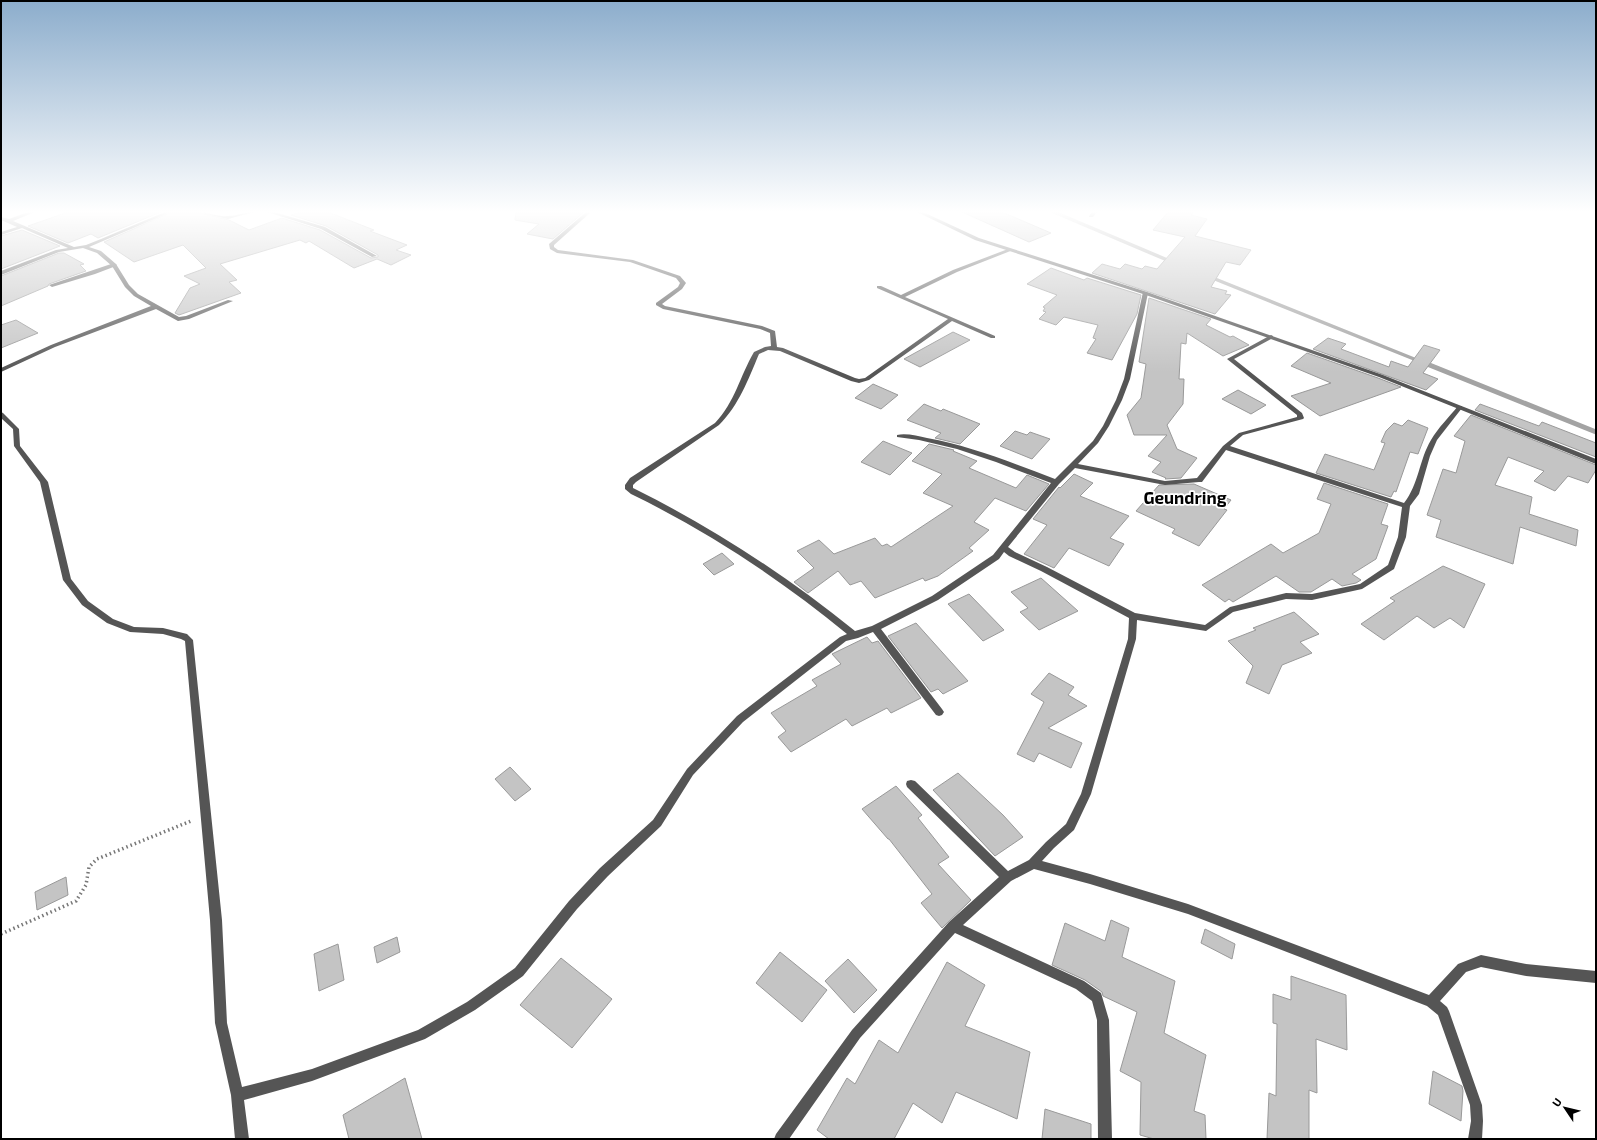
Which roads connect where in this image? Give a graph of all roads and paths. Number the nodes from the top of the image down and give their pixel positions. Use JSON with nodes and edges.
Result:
{"nodes":[{"id":1,"x":21,"y":265,"type":"edge"},
{"id":2,"x":114,"y":265,"type":"joint"},
{"id":3,"x":643,"y":265,"type":"edge"},
{"id":4,"x":970,"y":265,"type":"edge"},
{"id":5,"x":1058,"y":265,"type":"edge"},
{"id":6,"x":1,"y":273,"type":"edge"},
{"id":7,"x":52,"y":285,"type":"dead end"},
{"id":8,"x":879,"y":287,"type":"dead end"},
{"id":9,"x":1145,"y":293,"type":"junction"},
{"id":10,"x":900,"y":297,"type":"junction"},
{"id":11,"x":230,"y":301,"type":"dead end"},
{"id":12,"x":157,"y":306,"type":"junction"},
{"id":13,"x":952,"y":319,"type":"junction"},
{"id":14,"x":993,"y":337,"type":"dead end"},
{"id":15,"x":1271,"y":337,"type":"junction"},
{"id":16,"x":774,"y":348,"type":"junction"},
{"id":17,"x":1,"y":370,"type":"edge"},
{"id":18,"x":1460,"y":407,"type":"junction"},
{"id":19,"x":1,"y":414,"type":"edge"},
{"id":20,"x":899,"y":436,"type":"dead end"},
{"id":21,"x":1225,"y":447,"type":"junction"},
{"id":22,"x":1596,"y":462,"type":"edge"},
{"id":23,"x":1073,"y":465,"type":"junction"},
{"id":24,"x":1056,"y":482,"type":"junction"},
{"id":25,"x":1406,"y":506,"type":"junction"},
{"id":26,"x":1005,"y":548,"type":"junction"},
{"id":27,"x":1133,"y":616,"type":"junction"},
{"id":28,"x":875,"y":628,"type":"junction"},
{"id":29,"x":855,"y":636,"type":"junction"},
{"id":30,"x":939,"y":712,"type":"dead end"},
{"id":31,"x":911,"y":784,"type":"dead end"},
{"id":32,"x":206,"y":814,"type":"junction"},
{"id":33,"x":1033,"y":864,"type":"junction"},
{"id":34,"x":1008,"y":876,"type":"junction"},
{"id":35,"x":953,"y":926,"type":"junction"},
{"id":36,"x":1,"y":934,"type":"edge"},
{"id":37,"x":1596,"y":977,"type":"edge"},
{"id":38,"x":1431,"y":1002,"type":"junction"},
{"id":39,"x":237,"y":1095,"type":"junction"},
{"id":40,"x":242,"y":1139,"type":"edge"},
{"id":41,"x":781,"y":1139,"type":"edge"},
{"id":42,"x":1105,"y":1139,"type":"edge"},
{"id":43,"x":1475,"y":1139,"type":"edge"}],
"edges":[{"from":1,"to":6,"type":"street"},
{"from":2,"to":7,"type":"street"},
{"from":2,"to":12,"type":"street"},
{"from":3,"to":16,"type":"street"},
{"from":4,"to":10,"type":"street"},
{"from":5,"to":9,"type":"street"},
{"from":8,"to":10,"type":"street"},
{"from":9,"to":15,"type":"street"},
{"from":9,"to":23,"type":"street"},
{"from":10,"to":13,"type":"street"},
{"from":11,"to":12,"type":"street"},
{"from":12,"to":17,"type":"street"},
{"from":13,"to":14,"type":"street"},
{"from":13,"to":16,"type":"street"},
{"from":15,"to":18,"type":"street"},
{"from":15,"to":21,"type":"street"},
{"from":16,"to":29,"type":"street"},
{"from":18,"to":22,"type":"street"},
{"from":18,"to":25,"type":"street"},
{"from":19,"to":32,"type":"street"},
{"from":20,"to":24,"type":"street"},
{"from":21,"to":23,"type":"street"},
{"from":21,"to":25,"type":"street"},
{"from":23,"to":24,"type":"street"},
{"from":24,"to":26,"type":"street"},
{"from":25,"to":27,"type":"street"},
{"from":26,"to":27,"type":"street"},
{"from":26,"to":28,"type":"street"},
{"from":27,"to":33,"type":"street"},
{"from":28,"to":29,"type":"street"},
{"from":28,"to":30,"type":"street"},
{"from":29,"to":39,"type":"street"},
{"from":31,"to":34,"type":"street"},
{"from":32,"to":36,"type":"path"},
{"from":32,"to":39,"type":"street"},
{"from":33,"to":34,"type":"street"},
{"from":33,"to":38,"type":"street"},
{"from":34,"to":35,"type":"street"},
{"from":35,"to":41,"type":"street"},
{"from":35,"to":42,"type":"street"},
{"from":37,"to":38,"type":"street"},
{"from":38,"to":43,"type":"street"},
{"from":39,"to":40,"type":"street"}]}
